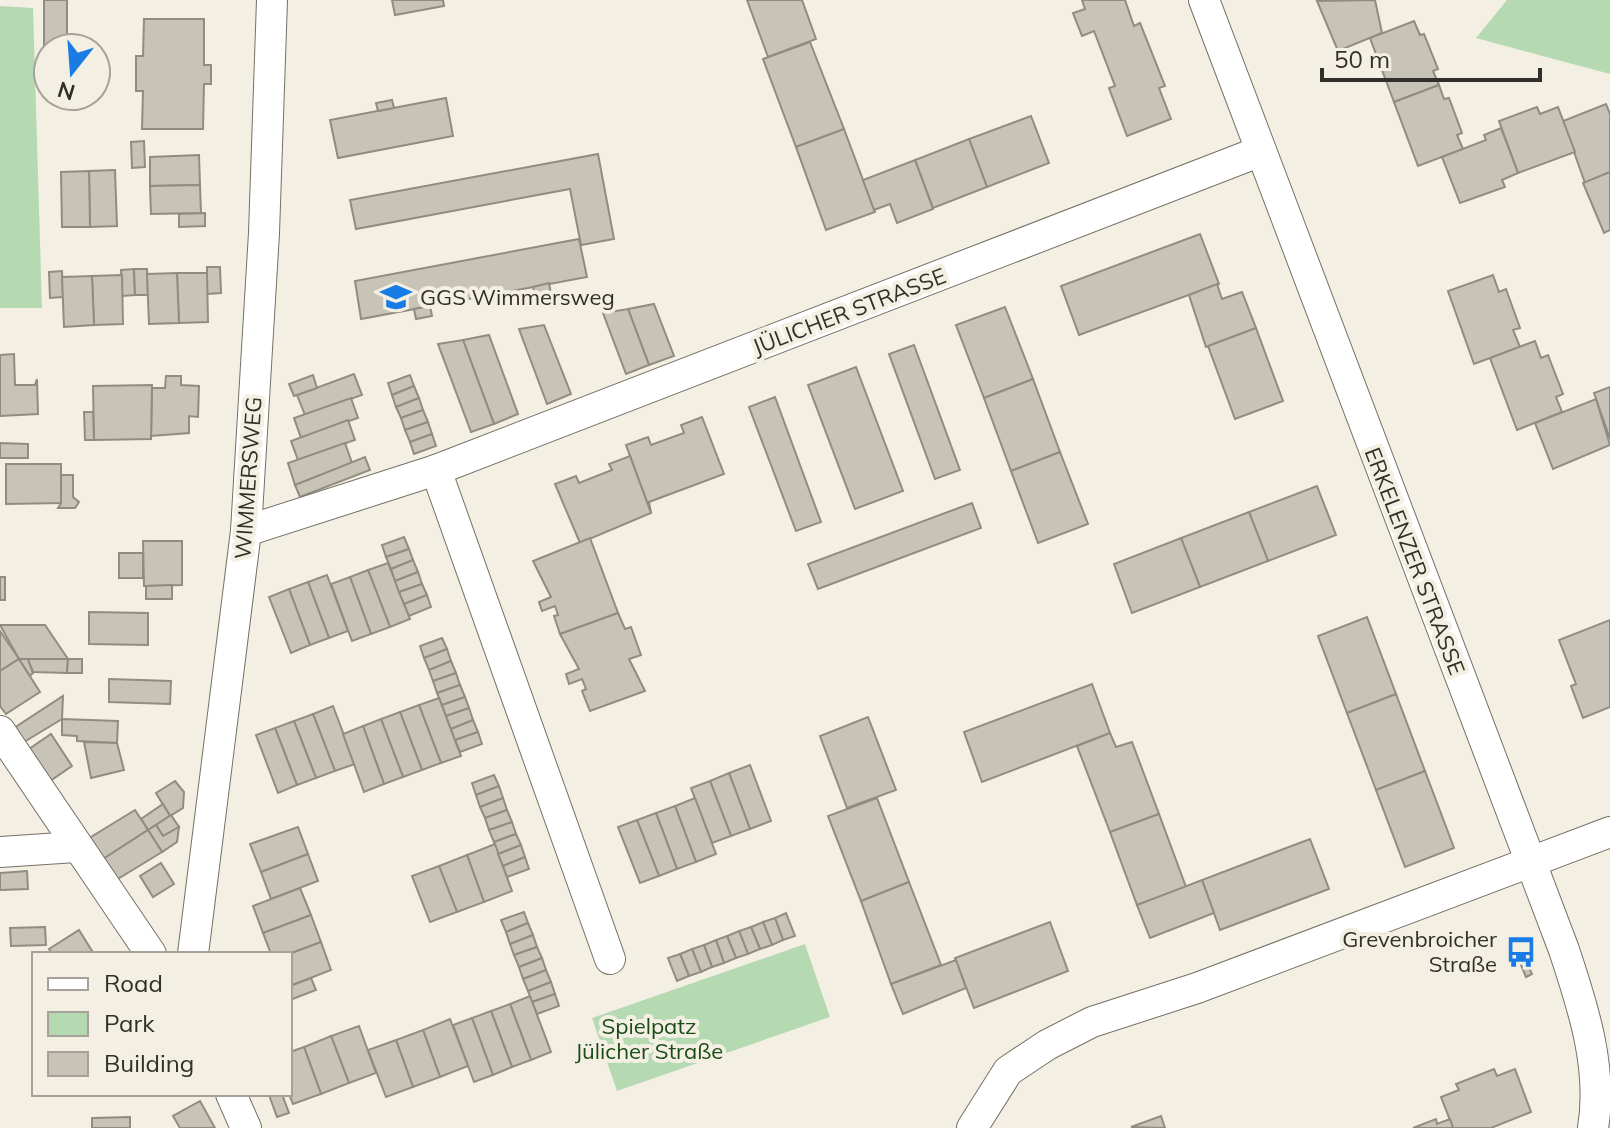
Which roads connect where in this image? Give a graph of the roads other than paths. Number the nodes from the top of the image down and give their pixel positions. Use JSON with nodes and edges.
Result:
{"nodes":[{"id":1,"x":272,"y":0,"type":"edge"},
{"id":2,"x":1204,"y":0,"type":"edge"},
{"id":3,"x":1261,"y":151,"type":"junction"},
{"id":4,"x":436,"y":470,"type":"junction"},
{"id":5,"x":246,"y":531,"type":"junction"},
{"id":6,"x":0,"y":731,"type":"edge"},
{"id":7,"x":1610,"y":832,"type":"edge"},
{"id":8,"x":76,"y":847,"type":"junction"},
{"id":9,"x":0,"y":852,"type":"edge"},
{"id":10,"x":1529,"y":865,"type":"junction"},
{"id":11,"x":150,"y":952,"type":"edge"},
{"id":12,"x":193,"y":952,"type":"edge"},
{"id":13,"x":610,"y":959,"type":"dead end"},
{"id":14,"x":232,"y":1096,"type":"edge"},
{"id":15,"x":246,"y":1128,"type":"edge"},
{"id":16,"x":972,"y":1128,"type":"edge"},
{"id":17,"x":1593,"y":1128,"type":"edge"}],
"edges":[{"from":1,"to":5,"type":"street","name":"WIMMERSWEG"},
{"from":2,"to":3,"type":"street","name":"ERKELENZER STRASSE"},
{"from":3,"to":4,"type":"street","name":"JÜLICHER STRASSE"},
{"from":3,"to":10,"type":"street","name":"ERKELENZER STRASSE"},
{"from":4,"to":5,"type":"street","name":"JÜLICHER STRASSE"},
{"from":4,"to":13,"type":"street"},
{"from":5,"to":12,"type":"street","name":"WIMMERSWEG"},
{"from":6,"to":8,"type":"street"},
{"from":7,"to":10,"type":"street"},
{"from":8,"to":9,"type":"street"},
{"from":8,"to":11,"type":"street"},
{"from":10,"to":16,"type":"street"},
{"from":10,"to":17,"type":"street","name":"ERKELENZER STRASSE"},
{"from":14,"to":15,"type":"street"}]}
